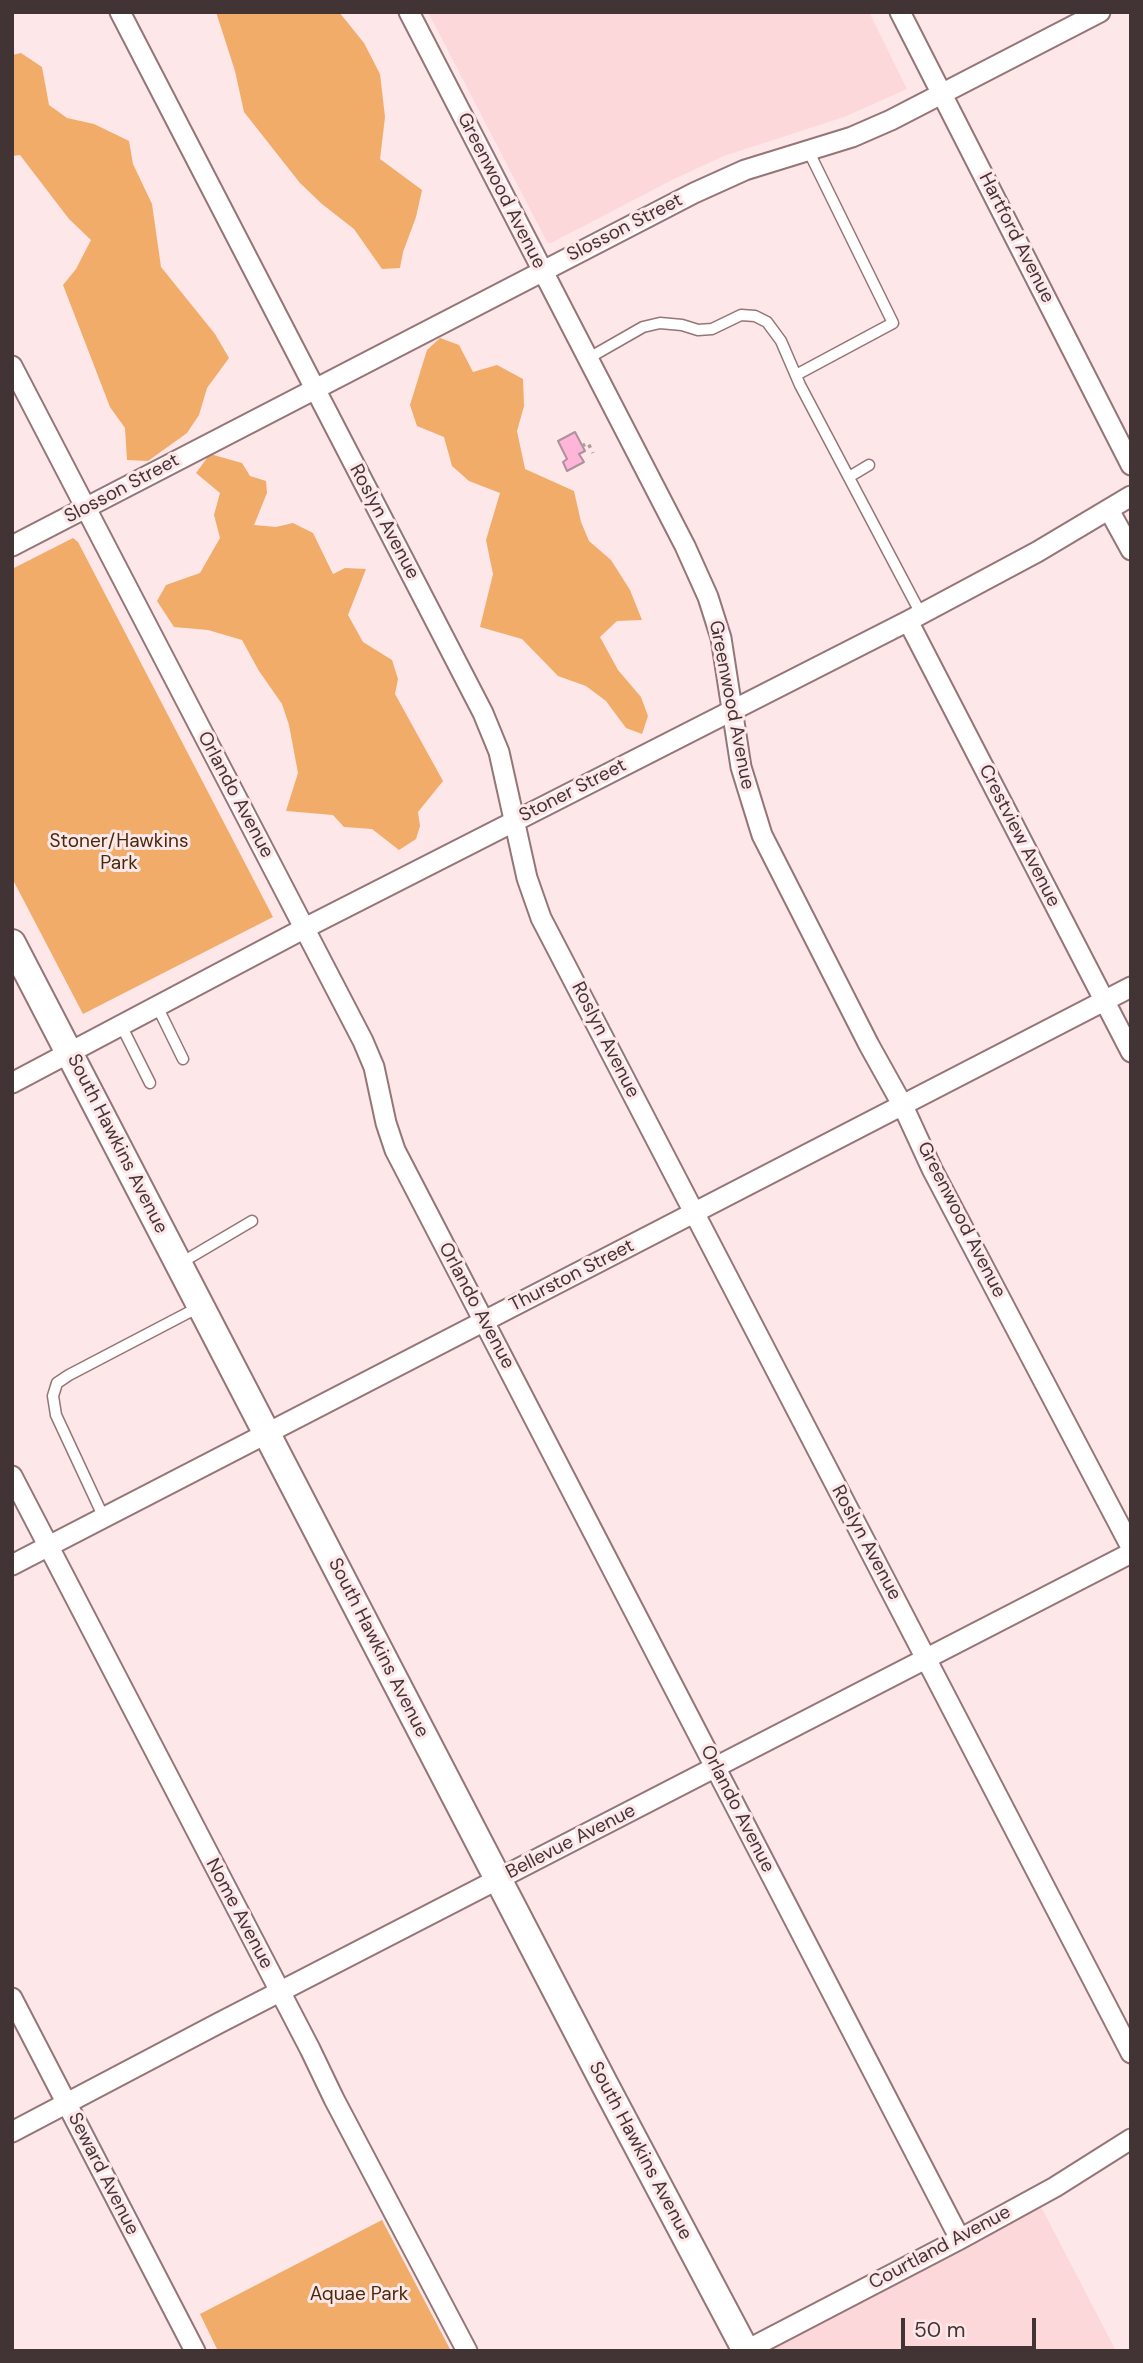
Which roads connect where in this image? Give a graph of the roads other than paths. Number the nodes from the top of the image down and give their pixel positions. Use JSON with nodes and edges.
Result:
{"nodes":[{"id":1,"x":120,"y":12,"type":"edge"},
{"id":2,"x":409,"y":12,"type":"edge"},
{"id":3,"x":900,"y":12,"type":"edge"},
{"id":4,"x":1100,"y":12,"type":"edge"},
{"id":5,"x":943,"y":94,"type":"junction"},
{"id":6,"x":807,"y":150,"type":"junction"},
{"id":7,"x":542,"y":271,"type":"junction"},
{"id":8,"x":587,"y":359,"type":"junction"},
{"id":9,"x":12,"y":366,"type":"edge"},
{"id":10,"x":796,"y":375,"type":"junction"},
{"id":11,"x":314,"y":389,"type":"junction"},
{"id":12,"x":1131,"y":465,"type":"edge"},
{"id":13,"x":869,"y":466,"type":"dead end"},
{"id":14,"x":849,"y":477,"type":"junction"},
{"id":15,"x":1131,"y":496,"type":"edge"},
{"id":16,"x":86,"y":508,"type":"junction"},
{"id":17,"x":1109,"y":510,"type":"junction"},
{"id":18,"x":12,"y":546,"type":"edge"},
{"id":19,"x":1131,"y":550,"type":"edge"},
{"id":20,"x":914,"y":618,"type":"junction"},
{"id":21,"x":733,"y":708,"type":"junction"},
{"id":22,"x":515,"y":821,"type":"junction"},
{"id":23,"x":305,"y":928,"type":"junction"},
{"id":24,"x":12,"y":943,"type":"edge"},
{"id":25,"x":1131,"y":987,"type":"edge"},
{"id":26,"x":1105,"y":1001,"type":"junction"},
{"id":27,"x":157,"y":1006,"type":"junction"},
{"id":28,"x":121,"y":1025,"type":"junction"},
{"id":29,"x":70,"y":1052,"type":"junction"},
{"id":30,"x":1131,"y":1052,"type":"edge"},
{"id":31,"x":183,"y":1059,"type":"dead end"},
{"id":32,"x":12,"y":1083,"type":"edge"},
{"id":33,"x":150,"y":1083,"type":"dead end"},
{"id":34,"x":903,"y":1105,"type":"junction"},
{"id":35,"x":696,"y":1213,"type":"junction"},
{"id":36,"x":252,"y":1220,"type":"dead end"},
{"id":37,"x":178,"y":1264,"type":"junction"},
{"id":38,"x":200,"y":1306,"type":"junction"},
{"id":39,"x":484,"y":1321,"type":"junction"},
{"id":40,"x":266,"y":1433,"type":"junction"},
{"id":41,"x":12,"y":1476,"type":"edge"},
{"id":42,"x":104,"y":1518,"type":"junction"},
{"id":43,"x":49,"y":1546,"type":"junction"},
{"id":44,"x":1131,"y":1546,"type":"edge"},
{"id":45,"x":1131,"y":1553,"type":"edge"},
{"id":46,"x":12,"y":1565,"type":"edge"},
{"id":47,"x":927,"y":1658,"type":"junction"},
{"id":48,"x":717,"y":1767,"type":"junction"},
{"id":49,"x":498,"y":1880,"type":"junction"},
{"id":50,"x":280,"y":1992,"type":"junction"},
{"id":51,"x":12,"y":1998,"type":"edge"},
{"id":52,"x":1131,"y":2053,"type":"edge"},
{"id":53,"x":66,"y":2104,"type":"junction"},
{"id":54,"x":12,"y":2132,"type":"edge"},
{"id":55,"x":1131,"y":2139,"type":"edge"},
{"id":56,"x":960,"y":2239,"type":"junction"},
{"id":57,"x":195,"y":2351,"type":"edge"},
{"id":58,"x":467,"y":2351,"type":"edge"},
{"id":59,"x":746,"y":2351,"type":"edge"}],
"edges":[{"from":1,"to":11,"type":"street","name":"Roslyn Avenue"},
{"from":2,"to":7,"type":"street","name":"Greenwood Avenue"},
{"from":3,"to":5,"type":"street","name":"Hartford Avenue"},
{"from":4,"to":5,"type":"street","name":"Slosson Street"},
{"from":5,"to":6,"type":"street","name":"Slosson Street"},
{"from":5,"to":12,"type":"street","name":"Hartford Avenue"},
{"from":6,"to":7,"type":"street","name":"Slosson Street"},
{"from":6,"to":10,"type":"lane"},
{"from":7,"to":8,"type":"street","name":"Greenwood Avenue"},
{"from":7,"to":11,"type":"street","name":"Slosson Street"},
{"from":8,"to":10,"type":"lane"},
{"from":8,"to":21,"type":"street","name":"Greenwood Avenue"},
{"from":9,"to":16,"type":"street","name":"Orlando Avenue"},
{"from":10,"to":14,"type":"lane"},
{"from":11,"to":16,"type":"street","name":"Slosson Street"},
{"from":11,"to":22,"type":"street","name":"Roslyn Avenue"},
{"from":13,"to":14,"type":"lane"},
{"from":14,"to":20,"type":"lane"},
{"from":15,"to":17,"type":"street","name":"Stoner Street"},
{"from":16,"to":18,"type":"street","name":"Slosson Street"},
{"from":16,"to":23,"type":"street","name":"Orlando Avenue"},
{"from":17,"to":19,"type":"street"},
{"from":17,"to":20,"type":"street","name":"Stoner Street"},
{"from":20,"to":21,"type":"street","name":"Stoner Street"},
{"from":20,"to":26,"type":"street","name":"Crestview Avenue"},
{"from":21,"to":22,"type":"street","name":"Stoner Street"},
{"from":21,"to":34,"type":"street","name":"Greenwood Avenue"},
{"from":22,"to":23,"type":"street","name":"Stoner Street"},
{"from":22,"to":35,"type":"street","name":"Roslyn Avenue"},
{"from":23,"to":27,"type":"street","name":"Stoner Street"},
{"from":23,"to":39,"type":"street","name":"Orlando Avenue"},
{"from":24,"to":29,"type":"street","name":"South Hawkins Avenue"},
{"from":25,"to":26,"type":"street","name":"Thurston Street"},
{"from":26,"to":30,"type":"street","name":"Crestview Avenue"},
{"from":26,"to":34,"type":"street","name":"Thurston Street"},
{"from":27,"to":28,"type":"street","name":"Stoner Street"},
{"from":27,"to":31,"type":"lane"},
{"from":28,"to":29,"type":"street","name":"Stoner Street"},
{"from":28,"to":33,"type":"lane"},
{"from":29,"to":32,"type":"street","name":"Stoner Street"},
{"from":29,"to":37,"type":"street","name":"South Hawkins Avenue"},
{"from":34,"to":35,"type":"street","name":"Thurston Street"},
{"from":34,"to":44,"type":"street","name":"Greenwood Avenue"},
{"from":35,"to":39,"type":"street","name":"Thurston Street"},
{"from":35,"to":47,"type":"street","name":"Roslyn Avenue"},
{"from":36,"to":37,"type":"lane"},
{"from":37,"to":38,"type":"street","name":"South Hawkins Avenue"},
{"from":38,"to":40,"type":"street","name":"South Hawkins Avenue"},
{"from":38,"to":42,"type":"lane"},
{"from":39,"to":40,"type":"street","name":"Thurston Street"},
{"from":39,"to":48,"type":"street","name":"Orlando Avenue"},
{"from":40,"to":42,"type":"street","name":"Thurston Street"},
{"from":40,"to":49,"type":"street","name":"South Hawkins Avenue"},
{"from":41,"to":43,"type":"street","name":"Nome Avenue"},
{"from":42,"to":43,"type":"street","name":"Thurston Street"},
{"from":43,"to":46,"type":"street","name":"Thurston Street"},
{"from":43,"to":50,"type":"street","name":"Nome Avenue"},
{"from":45,"to":47,"type":"street","name":"Bellevue Avenue"},
{"from":47,"to":48,"type":"street","name":"Bellevue Avenue"},
{"from":47,"to":52,"type":"street","name":"Roslyn Avenue"},
{"from":48,"to":49,"type":"street","name":"Bellevue Avenue"},
{"from":48,"to":56,"type":"street","name":"Orlando Avenue"},
{"from":49,"to":50,"type":"street","name":"Bellevue Avenue"},
{"from":49,"to":59,"type":"street","name":"South Hawkins Avenue"},
{"from":50,"to":53,"type":"street","name":"Bellevue Avenue"},
{"from":50,"to":58,"type":"street","name":"Nome Avenue"},
{"from":51,"to":53,"type":"street","name":"Seward Avenue"},
{"from":53,"to":54,"type":"street","name":"Bellevue Avenue"},
{"from":53,"to":57,"type":"street","name":"Seward Avenue"},
{"from":55,"to":56,"type":"street","name":"Courtland Avenue"},
{"from":56,"to":59,"type":"street","name":"Courtland Avenue"}]}
